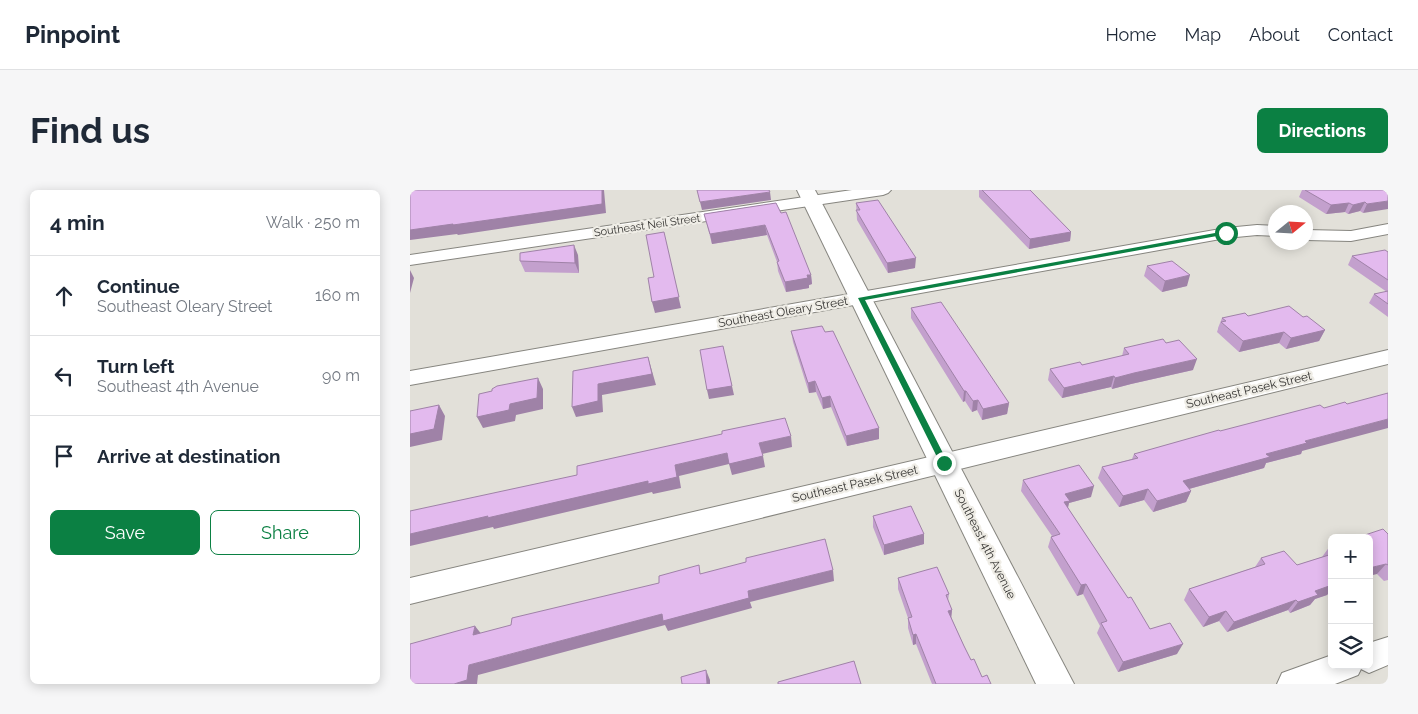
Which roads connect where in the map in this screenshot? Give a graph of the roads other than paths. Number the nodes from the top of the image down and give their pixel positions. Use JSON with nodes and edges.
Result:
{"nodes":[{"id":1,"x":884,"y":190,"type":"edge"},
{"id":2,"x":809,"y":195,"type":"edge"},
{"id":3,"x":1388,"y":229,"type":"edge"},
{"id":4,"x":1268,"y":231,"type":"edge"},
{"id":5,"x":1313,"y":234,"type":"edge"},
{"id":6,"x":410,"y":260,"type":"edge"},
{"id":7,"x":861,"y":298,"type":"junction"},
{"id":8,"x":1388,"y":357,"type":"edge"},
{"id":9,"x":410,"y":378,"type":"edge"},
{"id":10,"x":944,"y":463,"type":"junction"},
{"id":11,"x":410,"y":591,"type":"edge"},
{"id":12,"x":1388,"y":651,"type":"edge"},
{"id":13,"x":1373,"y":657,"type":"edge"},
{"id":14,"x":1336,"y":669,"type":"edge"},
{"id":15,"x":1055,"y":684,"type":"edge"},
{"id":16,"x":1293,"y":684,"type":"edge"}],
"edges":[{"from":1,"to":2,"type":"street","name":"Southeast Neil Street"},
{"from":2,"to":6,"type":"street","name":"Southeast Neil Street"},
{"from":2,"to":7,"type":"street","name":"Southeast 4th Avenue"},
{"from":3,"to":5,"type":"street"},
{"from":4,"to":7,"type":"street","name":"Southeast Oleary Street"},
{"from":7,"to":9,"type":"street","name":"Southeast Oleary Street"},
{"from":7,"to":10,"type":"street","name":"Southeast 4th Avenue"},
{"from":8,"to":10,"type":"street","name":"Southeast Pasek Street"},
{"from":10,"to":11,"type":"street","name":"Southeast Pasek Street"},
{"from":10,"to":15,"type":"street","name":"Southeast 4th Avenue"},
{"from":12,"to":13,"type":"street"},
{"from":14,"to":16,"type":"street"}]}
